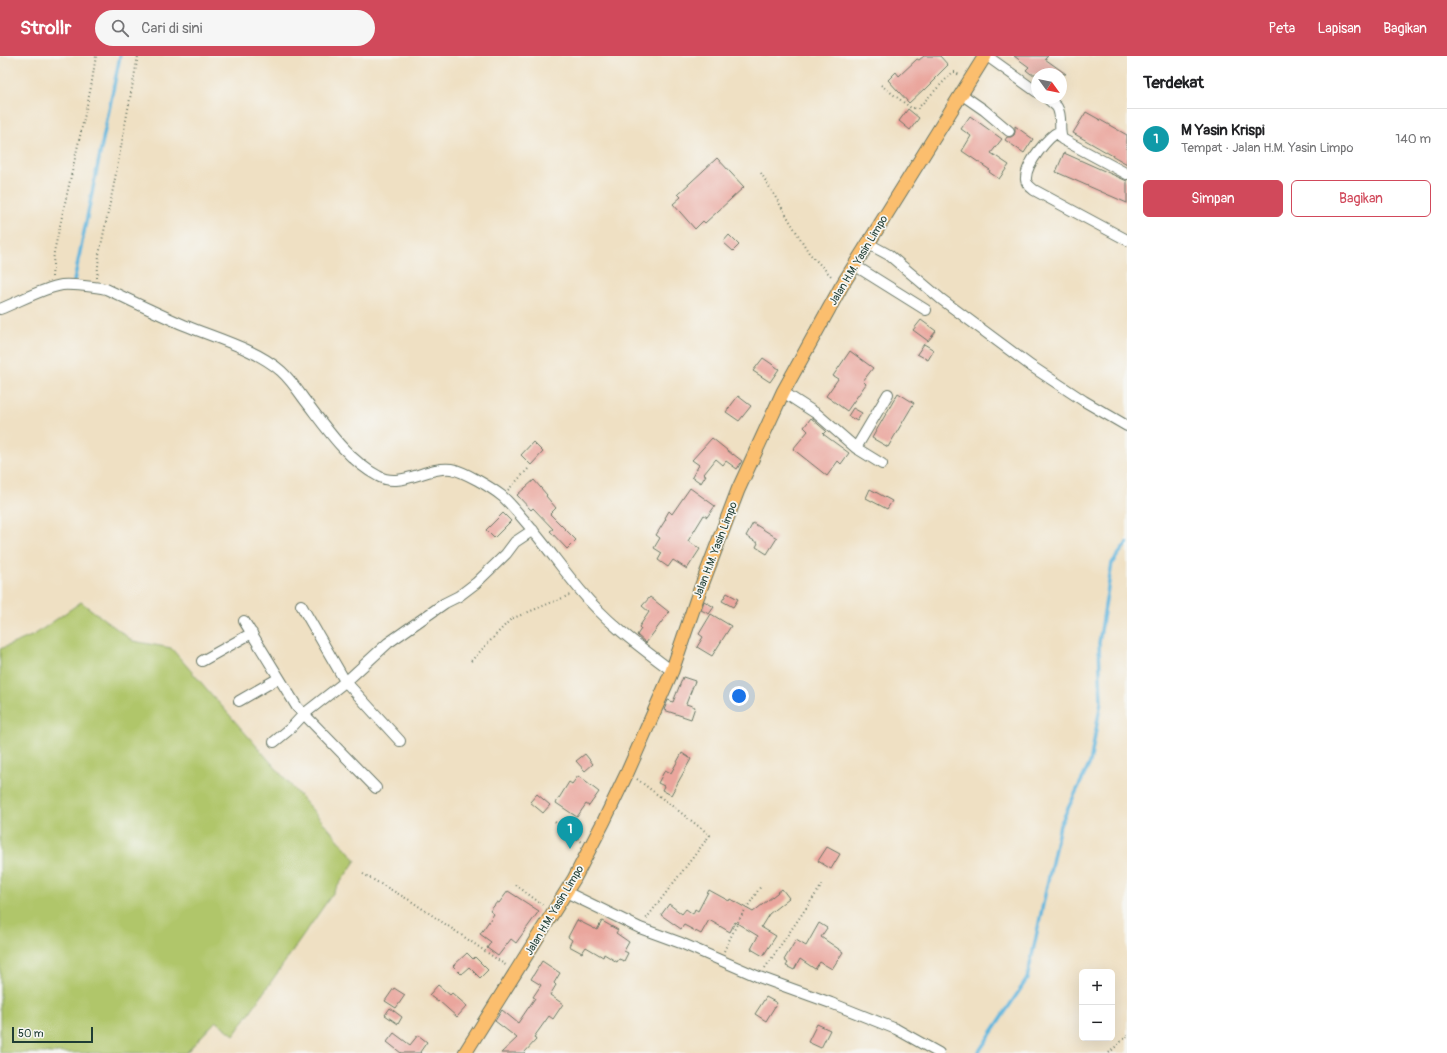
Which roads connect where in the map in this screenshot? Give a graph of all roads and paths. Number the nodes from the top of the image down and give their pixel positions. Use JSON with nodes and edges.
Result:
{"nodes":[{"id":1,"x":96,"y":56,"type":"edge"},
{"id":2,"x":138,"y":56,"type":"edge"},
{"id":3,"x":986,"y":56,"type":"edge"},
{"id":4,"x":968,"y":83,"type":"junction"},
{"id":5,"x":882,"y":85,"type":"dead end"},
{"id":6,"x":1031,"y":88,"type":"edge"},
{"id":7,"x":961,"y":94,"type":"junction"},
{"id":8,"x":1054,"y":104,"type":"edge"},
{"id":9,"x":1010,"y":131,"type":"dead end"},
{"id":10,"x":1060,"y":131,"type":"junction"},
{"id":11,"x":761,"y":173,"type":"dead end"},
{"id":12,"x":1127,"y":174,"type":"edge"},
{"id":13,"x":1127,"y":240,"type":"edge"},
{"id":14,"x":868,"y":243,"type":"junction"},
{"id":15,"x":854,"y":265,"type":"junction"},
{"id":16,"x":841,"y":286,"type":"junction"},
{"id":17,"x":97,"y":287,"type":"junction"},
{"id":18,"x":51,"y":288,"type":"junction"},
{"id":19,"x":0,"y":309,"type":"edge"},
{"id":20,"x":926,"y":310,"type":"dead end"},
{"id":21,"x":783,"y":392,"type":"junction"},
{"id":22,"x":888,"y":394,"type":"dead end"},
{"id":23,"x":1127,"y":426,"type":"edge"},
{"id":24,"x":856,"y":448,"type":"junction"},
{"id":25,"x":882,"y":464,"type":"dead end"},
{"id":26,"x":528,"y":469,"type":"dead end"},
{"id":27,"x":502,"y":496,"type":"junction"},
{"id":28,"x":533,"y":530,"type":"junction"},
{"id":29,"x":581,"y":591,"type":"junction"},
{"id":30,"x":301,"y":605,"type":"dead end"},
{"id":31,"x":244,"y":621,"type":"dead end"},
{"id":32,"x":252,"y":633,"type":"junction"},
{"id":33,"x":202,"y":661,"type":"dead end"},
{"id":34,"x":471,"y":661,"type":"dead end"},
{"id":35,"x":672,"y":671,"type":"junction"},
{"id":36,"x":279,"y":678,"type":"junction"},
{"id":37,"x":345,"y":681,"type":"junction"},
{"id":38,"x":238,"y":701,"type":"dead end"},
{"id":39,"x":304,"y":714,"type":"junction"},
{"id":40,"x":400,"y":741,"type":"dead end"},
{"id":41,"x":274,"y":742,"type":"dead end"},
{"id":42,"x":628,"y":771,"type":"junction"},
{"id":43,"x":376,"y":788,"type":"dead end"},
{"id":44,"x":555,"y":822,"type":"dead end"},
{"id":45,"x":590,"y":849,"type":"junction"},
{"id":46,"x":363,"y":874,"type":"dead end"},
{"id":47,"x":516,"y":885,"type":"dead end"},
{"id":48,"x":822,"y":885,"type":"dead end"},
{"id":49,"x":761,"y":886,"type":"dead end"},
{"id":50,"x":566,"y":892,"type":"junction"},
{"id":51,"x":553,"y":913,"type":"junction"},
{"id":52,"x":640,"y":928,"type":"junction"},
{"id":53,"x":720,"y":960,"type":"junction"},
{"id":54,"x":516,"y":972,"type":"junction"},
{"id":55,"x":759,"y":977,"type":"junction"},
{"id":56,"x":1127,"y":1036,"type":"edge"},
{"id":57,"x":465,"y":1053,"type":"edge"},
{"id":58,"x":939,"y":1053,"type":"edge"},
{"id":59,"x":1109,"y":1053,"type":"edge"}],
"edges":[{"from":1,"to":18,"type":"path"},
{"from":2,"to":17,"type":"path"},
{"from":3,"to":4,"type":"main road","name":"Jalan H.M. Yasin Limpo"},
{"from":3,"to":6,"type":"street"},
{"from":4,"to":5,"type":"path"},
{"from":4,"to":7,"type":"main road","name":"Jalan H.M. Yasin Limpo"},
{"from":7,"to":9,"type":"street"},
{"from":7,"to":14,"type":"main road","name":"Jalan H.M. Yasin Limpo"},
{"from":8,"to":10,"type":"street"},
{"from":10,"to":12,"type":"street"},
{"from":10,"to":13,"type":"street"},
{"from":11,"to":16,"type":"path"},
{"from":14,"to":15,"type":"main road","name":"Jalan H.M. Yasin Limpo"},
{"from":14,"to":23,"type":"street"},
{"from":15,"to":16,"type":"main road","name":"Jalan H.M. Yasin Limpo"},
{"from":15,"to":20,"type":"street"},
{"from":16,"to":21,"type":"main road","name":"Jalan H.M. Yasin Limpo"},
{"from":17,"to":18,"type":"street"},
{"from":17,"to":27,"type":"street"},
{"from":18,"to":19,"type":"street"},
{"from":21,"to":24,"type":"street"},
{"from":21,"to":35,"type":"main road","name":"Jalan H.M. Yasin Limpo"},
{"from":22,"to":24,"type":"street"},
{"from":24,"to":25,"type":"street"},
{"from":26,"to":27,"type":"path"},
{"from":27,"to":28,"type":"street"},
{"from":28,"to":29,"type":"street"},
{"from":28,"to":37,"type":"street"},
{"from":29,"to":34,"type":"path"},
{"from":29,"to":35,"type":"street"},
{"from":30,"to":37,"type":"street"},
{"from":31,"to":32,"type":"street"},
{"from":32,"to":33,"type":"street"},
{"from":32,"to":36,"type":"street"},
{"from":35,"to":42,"type":"main road","name":"Jalan H.M. Yasin Limpo"},
{"from":36,"to":38,"type":"street"},
{"from":36,"to":39,"type":"street"},
{"from":37,"to":39,"type":"street"},
{"from":37,"to":40,"type":"street"},
{"from":39,"to":41,"type":"street"},
{"from":39,"to":43,"type":"street"},
{"from":42,"to":45,"type":"main road","name":"Jalan H.M. Yasin Limpo"},
{"from":42,"to":52,"type":"path"},
{"from":44,"to":45,"type":"path"},
{"from":45,"to":50,"type":"main road","name":"Jalan H.M. Yasin Limpo"},
{"from":46,"to":54,"type":"path"},
{"from":47,"to":51,"type":"path"},
{"from":48,"to":55,"type":"path"},
{"from":49,"to":53,"type":"path"},
{"from":50,"to":51,"type":"main road","name":"Jalan H.M. Yasin Limpo"},
{"from":50,"to":52,"type":"street"},
{"from":51,"to":54,"type":"main road","name":"Jalan H.M. Yasin Limpo"},
{"from":52,"to":53,"type":"street"},
{"from":53,"to":55,"type":"street"},
{"from":54,"to":57,"type":"main road","name":"Jalan H.M. Yasin Limpo"},
{"from":55,"to":58,"type":"street"},
{"from":56,"to":59,"type":"path"}]}
